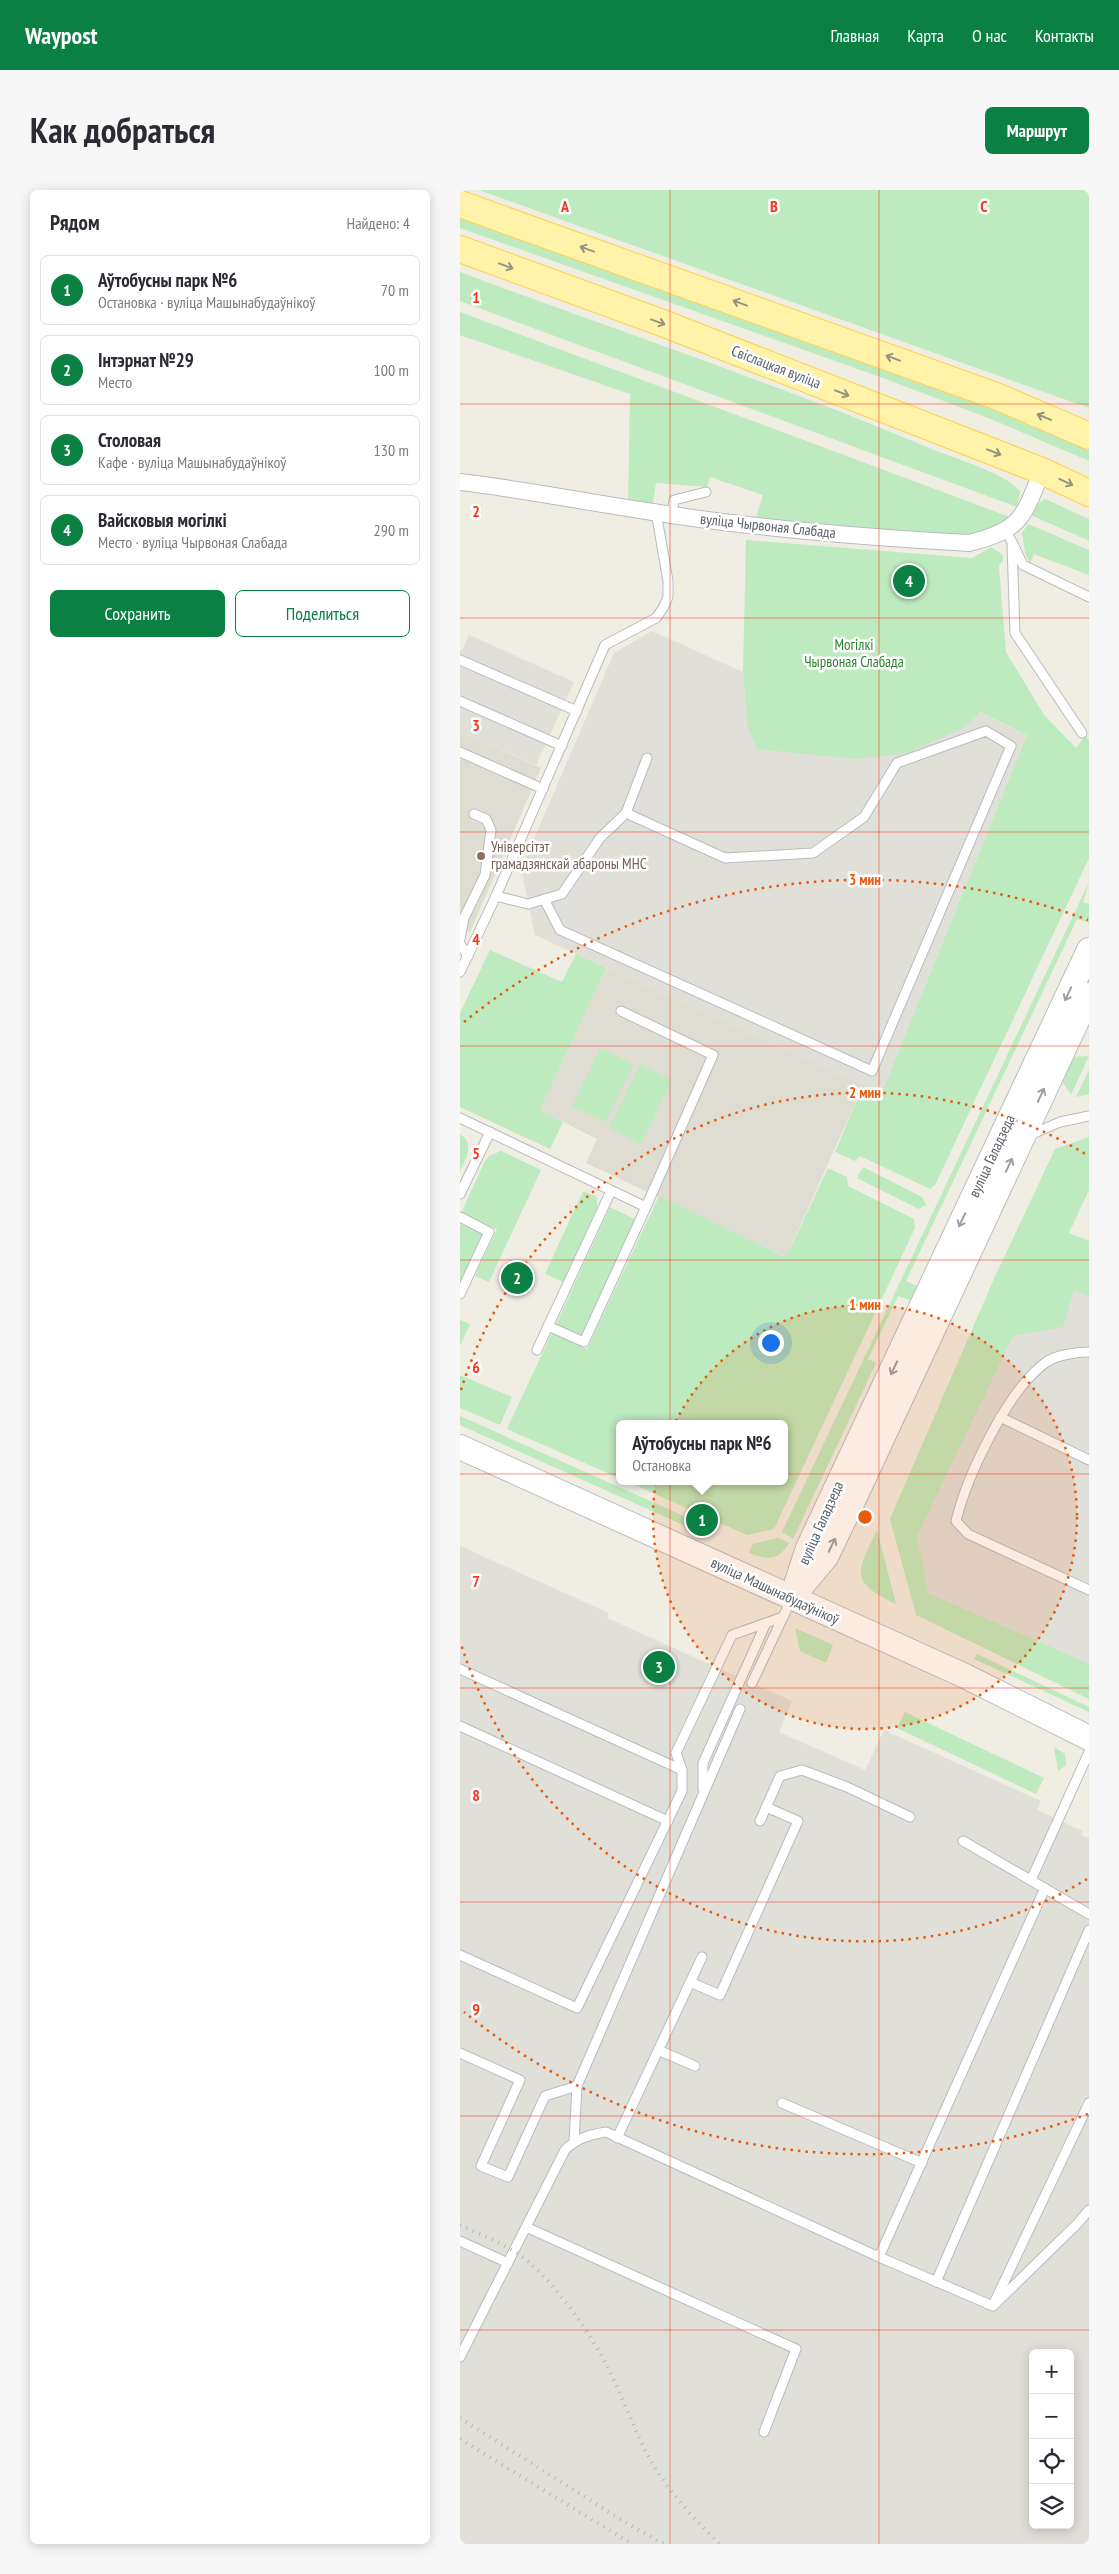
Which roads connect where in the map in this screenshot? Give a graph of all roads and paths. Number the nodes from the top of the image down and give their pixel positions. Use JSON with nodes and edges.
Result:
{"nodes":[{"id":1,"x":460,"y":204,"type":"edge"},
{"id":2,"x":460,"y":249,"type":"edge"},
{"id":3,"x":1089,"y":436,"type":"edge"},
{"id":4,"x":1042,"y":471,"type":"junction"},
{"id":5,"x":460,"y":482,"type":"edge"},
{"id":6,"x":706,"y":492,"type":"dead end"},
{"id":7,"x":1089,"y":493,"type":"edge"},
{"id":8,"x":664,"y":513,"type":"junction"},
{"id":9,"x":1009,"y":538,"type":"junction"},
{"id":10,"x":1089,"y":597,"type":"edge"},
{"id":11,"x":460,"y":660,"type":"edge"},
{"id":12,"x":460,"y":701,"type":"edge"},
{"id":13,"x":577,"y":711,"type":"junction"},
{"id":14,"x":1082,"y":734,"type":"dead end"},
{"id":15,"x":562,"y":746,"type":"junction"},
{"id":16,"x":460,"y":752,"type":"edge"},
{"id":17,"x":647,"y":758,"type":"dead end"},
{"id":18,"x":543,"y":789,"type":"junction"},
{"id":19,"x":626,"y":813,"type":"junction"},
{"id":20,"x":474,"y":814,"type":"dead end"},
{"id":21,"x":496,"y":896,"type":"junction"},
{"id":22,"x":544,"y":900,"type":"junction"},
{"id":23,"x":460,"y":939,"type":"edge"},
{"id":24,"x":460,"y":944,"type":"edge"},
{"id":25,"x":1089,"y":950,"type":"edge"},
{"id":26,"x":468,"y":956,"type":"junction"},
{"id":27,"x":460,"y":972,"type":"edge"},
{"id":28,"x":1089,"y":995,"type":"edge"},
{"id":29,"x":621,"y":1011,"type":"dead end"},
{"id":30,"x":1089,"y":1116,"type":"edge"},
{"id":31,"x":460,"y":1118,"type":"edge"},
{"id":32,"x":490,"y":1132,"type":"junction"},
{"id":33,"x":1020,"y":1139,"type":"junction"},
{"id":34,"x":611,"y":1190,"type":"junction"},
{"id":35,"x":460,"y":1194,"type":"edge"},
{"id":36,"x":646,"y":1208,"type":"junction"},
{"id":37,"x":460,"y":1217,"type":"edge"},
{"id":38,"x":460,"y":1294,"type":"edge"},
{"id":39,"x":548,"y":1326,"type":"junction"},
{"id":40,"x":537,"y":1350,"type":"dead end"},
{"id":41,"x":1089,"y":1352,"type":"edge"},
{"id":42,"x":1000,"y":1417,"type":"junction"},
{"id":43,"x":460,"y":1448,"type":"edge"},
{"id":44,"x":1089,"y":1460,"type":"edge"},
{"id":45,"x":1089,"y":1590,"type":"edge"},
{"id":46,"x":788,"y":1607,"type":"junction"},
{"id":47,"x":766,"y":1622,"type":"junction"},
{"id":48,"x":460,"y":1669,"type":"edge"},
{"id":49,"x":752,"y":1683,"type":"dead end"},
{"id":50,"x":740,"y":1709,"type":"dead end"},
{"id":51,"x":460,"y":1726,"type":"edge"},
{"id":52,"x":1089,"y":1738,"type":"edge"},
{"id":53,"x":1089,"y":1752,"type":"edge"},
{"id":54,"x":682,"y":1770,"type":"junction"},
{"id":55,"x":703,"y":1794,"type":"junction"},
{"id":56,"x":766,"y":1807,"type":"junction"},
{"id":57,"x":910,"y":1817,"type":"dead end"},
{"id":58,"x":760,"y":1820,"type":"dead end"},
{"id":59,"x":668,"y":1821,"type":"junction"},
{"id":60,"x":963,"y":1840,"type":"dead end"},
{"id":61,"x":1031,"y":1880,"type":"junction"},
{"id":62,"x":1045,"y":1888,"type":"junction"},
{"id":63,"x":1089,"y":1914,"type":"edge"},
{"id":64,"x":1089,"y":1930,"type":"edge"},
{"id":65,"x":460,"y":1955,"type":"edge"},
{"id":66,"x":702,"y":1957,"type":"dead end"},
{"id":67,"x":690,"y":1982,"type":"junction"},
{"id":68,"x":658,"y":2050,"type":"junction"},
{"id":69,"x":460,"y":2053,"type":"edge"},
{"id":70,"x":695,"y":2066,"type":"dead end"},
{"id":71,"x":577,"y":2086,"type":"junction"},
{"id":72,"x":782,"y":2103,"type":"dead end"},
{"id":73,"x":1089,"y":2103,"type":"edge"},
{"id":74,"x":617,"y":2138,"type":"junction"},
{"id":75,"x":574,"y":2141,"type":"junction"},
{"id":76,"x":922,"y":2163,"type":"junction"},
{"id":77,"x":1089,"y":2210,"type":"edge"},
{"id":78,"x":526,"y":2227,"type":"junction"},
{"id":79,"x":460,"y":2241,"type":"edge"},
{"id":80,"x":880,"y":2257,"type":"junction"},
{"id":81,"x":508,"y":2263,"type":"junction"},
{"id":82,"x":936,"y":2282,"type":"junction"},
{"id":83,"x":993,"y":2306,"type":"junction"},
{"id":84,"x":460,"y":2357,"type":"edge"},
{"id":85,"x":764,"y":2432,"type":"dead end"}],
"edges":[{"from":3,"to":1,"type":"main road","one_way":true},
{"from":2,"to":4,"type":"main road","name":"Свіслацкая вуліца","one_way":true},
{"from":4,"to":7,"type":"main road","name":"Свіслацкая вуліца","one_way":true},
{"from":4,"to":9,"type":"street","name":"вуліца Чырвоная Слабада"},
{"from":5,"to":8,"type":"street","name":"вуліца Чырвоная Слабада"},
{"from":6,"to":8,"type":"lane"},
{"from":8,"to":9,"type":"street","name":"вуліца Чырвоная Слабада"},
{"from":8,"to":13,"type":"lane"},
{"from":9,"to":10,"type":"lane"},
{"from":9,"to":14,"type":"lane"},
{"from":11,"to":13,"type":"lane"},
{"from":12,"to":15,"type":"lane"},
{"from":13,"to":15,"type":"lane"},
{"from":15,"to":18,"type":"lane"},
{"from":16,"to":18,"type":"lane"},
{"from":17,"to":19,"type":"lane"},
{"from":18,"to":21,"type":"lane"},
{"from":19,"to":22,"type":"lane"},
{"from":19,"to":22,"type":"lane"},
{"from":20,"to":23,"type":"lane"},
{"from":21,"to":22,"type":"lane"},
{"from":21,"to":26,"type":"lane"},
{"from":24,"to":26,"type":"lane"},
{"from":25,"to":46,"type":"main road","name":"вуліца Галадзеда","one_way":true},
{"from":26,"to":27,"type":"lane"},
{"from":33,"to":28,"type":"main road","name":"вуліца Галадзеда","one_way":true},
{"from":29,"to":36,"type":"lane"},
{"from":30,"to":33,"type":"lane"},
{"from":31,"to":32,"type":"lane"},
{"from":32,"to":34,"type":"lane"},
{"from":32,"to":35,"type":"lane"},
{"from":46,"to":33,"type":"main road","name":"вуліца Галадзеда","one_way":true},
{"from":34,"to":36,"type":"lane"},
{"from":34,"to":39,"type":"lane"},
{"from":36,"to":39,"type":"lane"},
{"from":37,"to":38,"type":"lane"},
{"from":39,"to":40,"type":"lane"},
{"from":41,"to":42,"type":"lane"},
{"from":42,"to":44,"type":"lane"},
{"from":42,"to":45,"type":"lane"},
{"from":43,"to":46,"type":"main road","name":"вуліца Машынабудаўнікоў"},
{"from":46,"to":47,"type":"lane"},
{"from":46,"to":49,"type":"lane"},
{"from":46,"to":52,"type":"main road","name":"вуліца Машынабудаўнікоў"},
{"from":47,"to":54,"type":"lane"},
{"from":47,"to":55,"type":"lane"},
{"from":48,"to":54,"type":"lane"},
{"from":50,"to":55,"type":"lane"},
{"from":51,"to":59,"type":"lane"},
{"from":53,"to":61,"type":"lane"},
{"from":54,"to":59,"type":"lane"},
{"from":55,"to":71,"type":"lane"},
{"from":56,"to":57,"type":"lane"},
{"from":56,"to":58,"type":"lane"},
{"from":56,"to":67,"type":"lane"},
{"from":59,"to":65,"type":"lane"},
{"from":60,"to":61,"type":"lane"},
{"from":61,"to":62,"type":"lane"},
{"from":62,"to":63,"type":"lane"},
{"from":62,"to":76,"type":"lane"},
{"from":64,"to":82,"type":"lane"},
{"from":66,"to":67,"type":"lane"},
{"from":67,"to":68,"type":"lane"},
{"from":68,"to":70,"type":"lane"},
{"from":68,"to":74,"type":"lane"},
{"from":69,"to":71,"type":"lane"},
{"from":71,"to":75,"type":"lane"},
{"from":72,"to":76,"type":"lane"},
{"from":73,"to":83,"type":"lane"},
{"from":74,"to":75,"type":"lane"},
{"from":74,"to":80,"type":"lane"},
{"from":75,"to":78,"type":"lane"},
{"from":76,"to":80,"type":"lane"},
{"from":77,"to":83,"type":"lane"},
{"from":78,"to":81,"type":"lane"},
{"from":78,"to":85,"type":"lane"},
{"from":79,"to":81,"type":"lane"},
{"from":80,"to":82,"type":"lane"},
{"from":81,"to":84,"type":"lane"},
{"from":82,"to":83,"type":"lane"}]}
